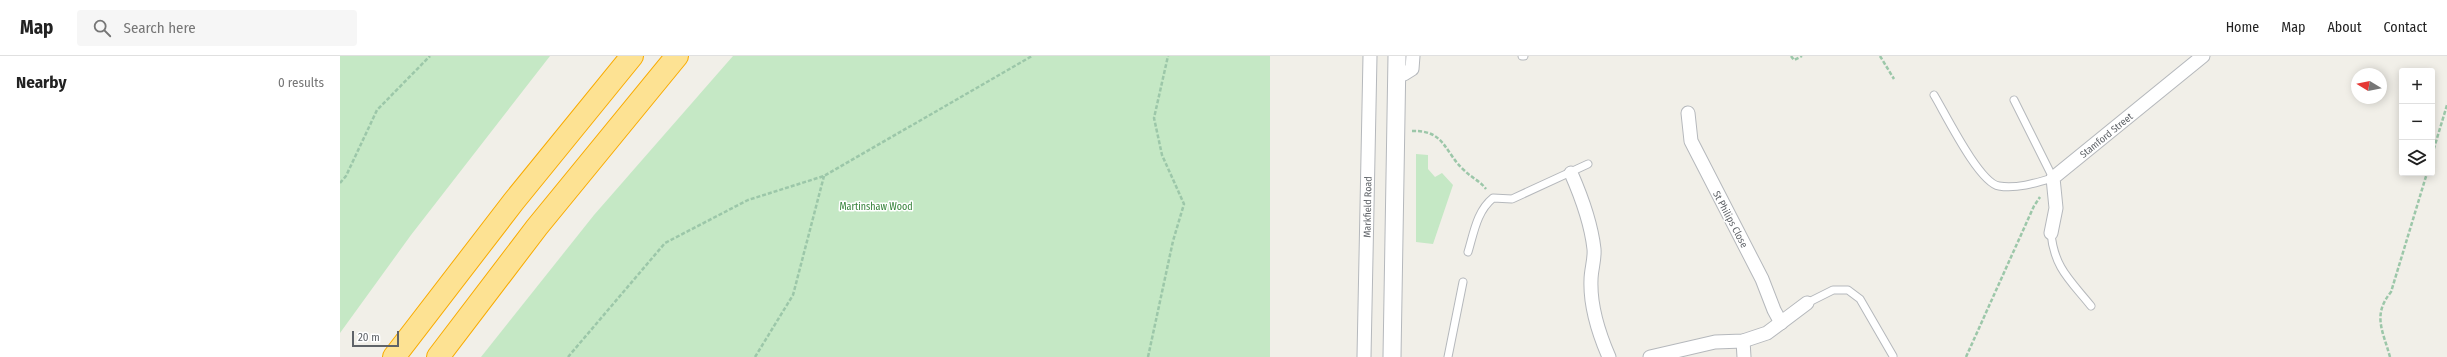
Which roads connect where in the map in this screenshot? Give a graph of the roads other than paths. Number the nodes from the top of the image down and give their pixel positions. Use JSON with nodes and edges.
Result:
{"nodes":[{"id":1,"x":632,"y":56,"type":"edge"},
{"id":2,"x":677,"y":56,"type":"edge"},
{"id":3,"x":1370,"y":56,"type":"edge"},
{"id":4,"x":1397,"y":56,"type":"edge"},
{"id":5,"x":1413,"y":56,"type":"edge"},
{"id":6,"x":2203,"y":56,"type":"edge"},
{"id":7,"x":1397,"y":74,"type":"junction"},
{"id":8,"x":1934,"y":95,"type":"dead end"},
{"id":9,"x":2014,"y":100,"type":"dead end"},
{"id":10,"x":1688,"y":113,"type":"dead end"},
{"id":11,"x":1588,"y":164,"type":"dead end"},
{"id":12,"x":1571,"y":173,"type":"junction"},
{"id":13,"x":2053,"y":178,"type":"junction"},
{"id":14,"x":2051,"y":233,"type":"joint"},
{"id":15,"x":1468,"y":252,"type":"dead end"},
{"id":16,"x":1463,"y":282,"type":"dead end"},
{"id":17,"x":1807,"y":303,"type":"joint"},
{"id":18,"x":2091,"y":306,"type":"dead end"},
{"id":19,"x":1781,"y":323,"type":"junction"},
{"id":20,"x":1742,"y":341,"type":"junction"},
{"id":21,"x":1893,"y":356,"type":"dead end"},
{"id":22,"x":394,"y":357,"type":"edge"},
{"id":23,"x":438,"y":357,"type":"edge"},
{"id":24,"x":1364,"y":357,"type":"edge"},
{"id":25,"x":1392,"y":357,"type":"edge"},
{"id":26,"x":1448,"y":357,"type":"edge"},
{"id":27,"x":1609,"y":357,"type":"edge"},
{"id":28,"x":1650,"y":357,"type":"edge"},
{"id":29,"x":1744,"y":357,"type":"edge"}],
"edges":[{"from":1,"to":22,"type":"highway"},
{"from":2,"to":23,"type":"highway"},
{"from":3,"to":24,"type":"street","name":"Markfield Road"},
{"from":4,"to":7,"type":"street"},
{"from":5,"to":7,"type":"street"},
{"from":6,"to":13,"type":"street","name":"Stamford Street"},
{"from":7,"to":25,"type":"street"},
{"from":8,"to":13,"type":"lane"},
{"from":9,"to":13,"type":"lane"},
{"from":10,"to":19,"type":"street","name":"St Philips Close"},
{"from":11,"to":12,"type":"lane"},
{"from":12,"to":15,"type":"lane"},
{"from":12,"to":27,"type":"street"},
{"from":13,"to":14,"type":"street"},
{"from":14,"to":18,"type":"lane"},
{"from":16,"to":26,"type":"lane"},
{"from":17,"to":19,"type":"street"},
{"from":17,"to":21,"type":"lane"},
{"from":19,"to":20,"type":"street"},
{"from":20,"to":28,"type":"street"},
{"from":20,"to":29,"type":"street"}]}
